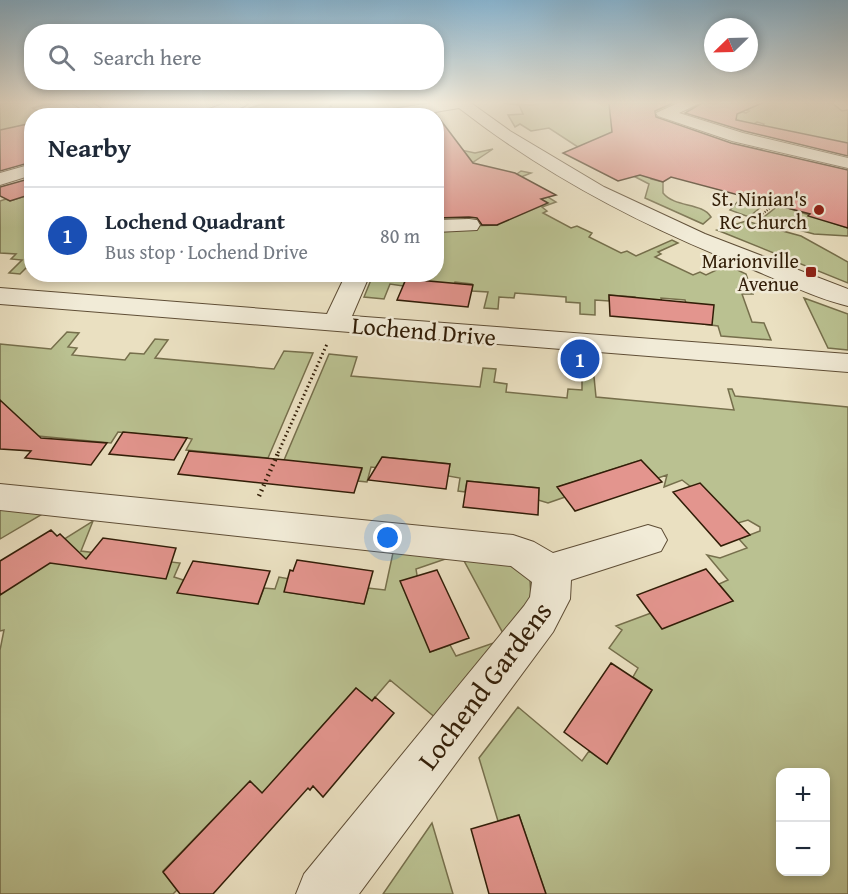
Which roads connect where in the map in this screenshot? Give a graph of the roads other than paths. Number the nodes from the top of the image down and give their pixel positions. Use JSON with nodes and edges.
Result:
{"nodes":[{"id":1,"x":517,"y":145,"type":"edge"},
{"id":2,"x":771,"y":145,"type":"edge"},
{"id":3,"x":848,"y":163,"type":"edge"},
{"id":4,"x":24,"y":172,"type":"edge"},
{"id":5,"x":0,"y":179,"type":"edge"},
{"id":6,"x":469,"y":225,"type":"dead end"},
{"id":7,"x":444,"y":226,"type":"edge"},
{"id":8,"x":354,"y":282,"type":"edge"},
{"id":9,"x":0,"y":296,"type":"edge"},
{"id":10,"x":848,"y":298,"type":"edge"},
{"id":11,"x":335,"y":324,"type":"junction"},
{"id":12,"x":848,"y":363,"type":"edge"},
{"id":13,"x":0,"y":497,"type":"edge"},
{"id":14,"x":648,"y":540,"type":"dead end"},
{"id":15,"x":547,"y":571,"type":"junction"},
{"id":16,"x":324,"y":894,"type":"edge"}],
"edges":[{"from":1,"to":10,"type":"street"},
{"from":2,"to":3,"type":"street"},
{"from":4,"to":5,"type":"street"},
{"from":6,"to":7,"type":"street"},
{"from":8,"to":11,"type":"street"},
{"from":9,"to":11,"type":"street","name":"Lochend Drive"},
{"from":11,"to":12,"type":"street","name":"Lochend Drive"},
{"from":13,"to":15,"type":"street","name":"Lochend Gardens"},
{"from":14,"to":15,"type":"street"},
{"from":15,"to":16,"type":"street","name":"Lochend Gardens"}]}
